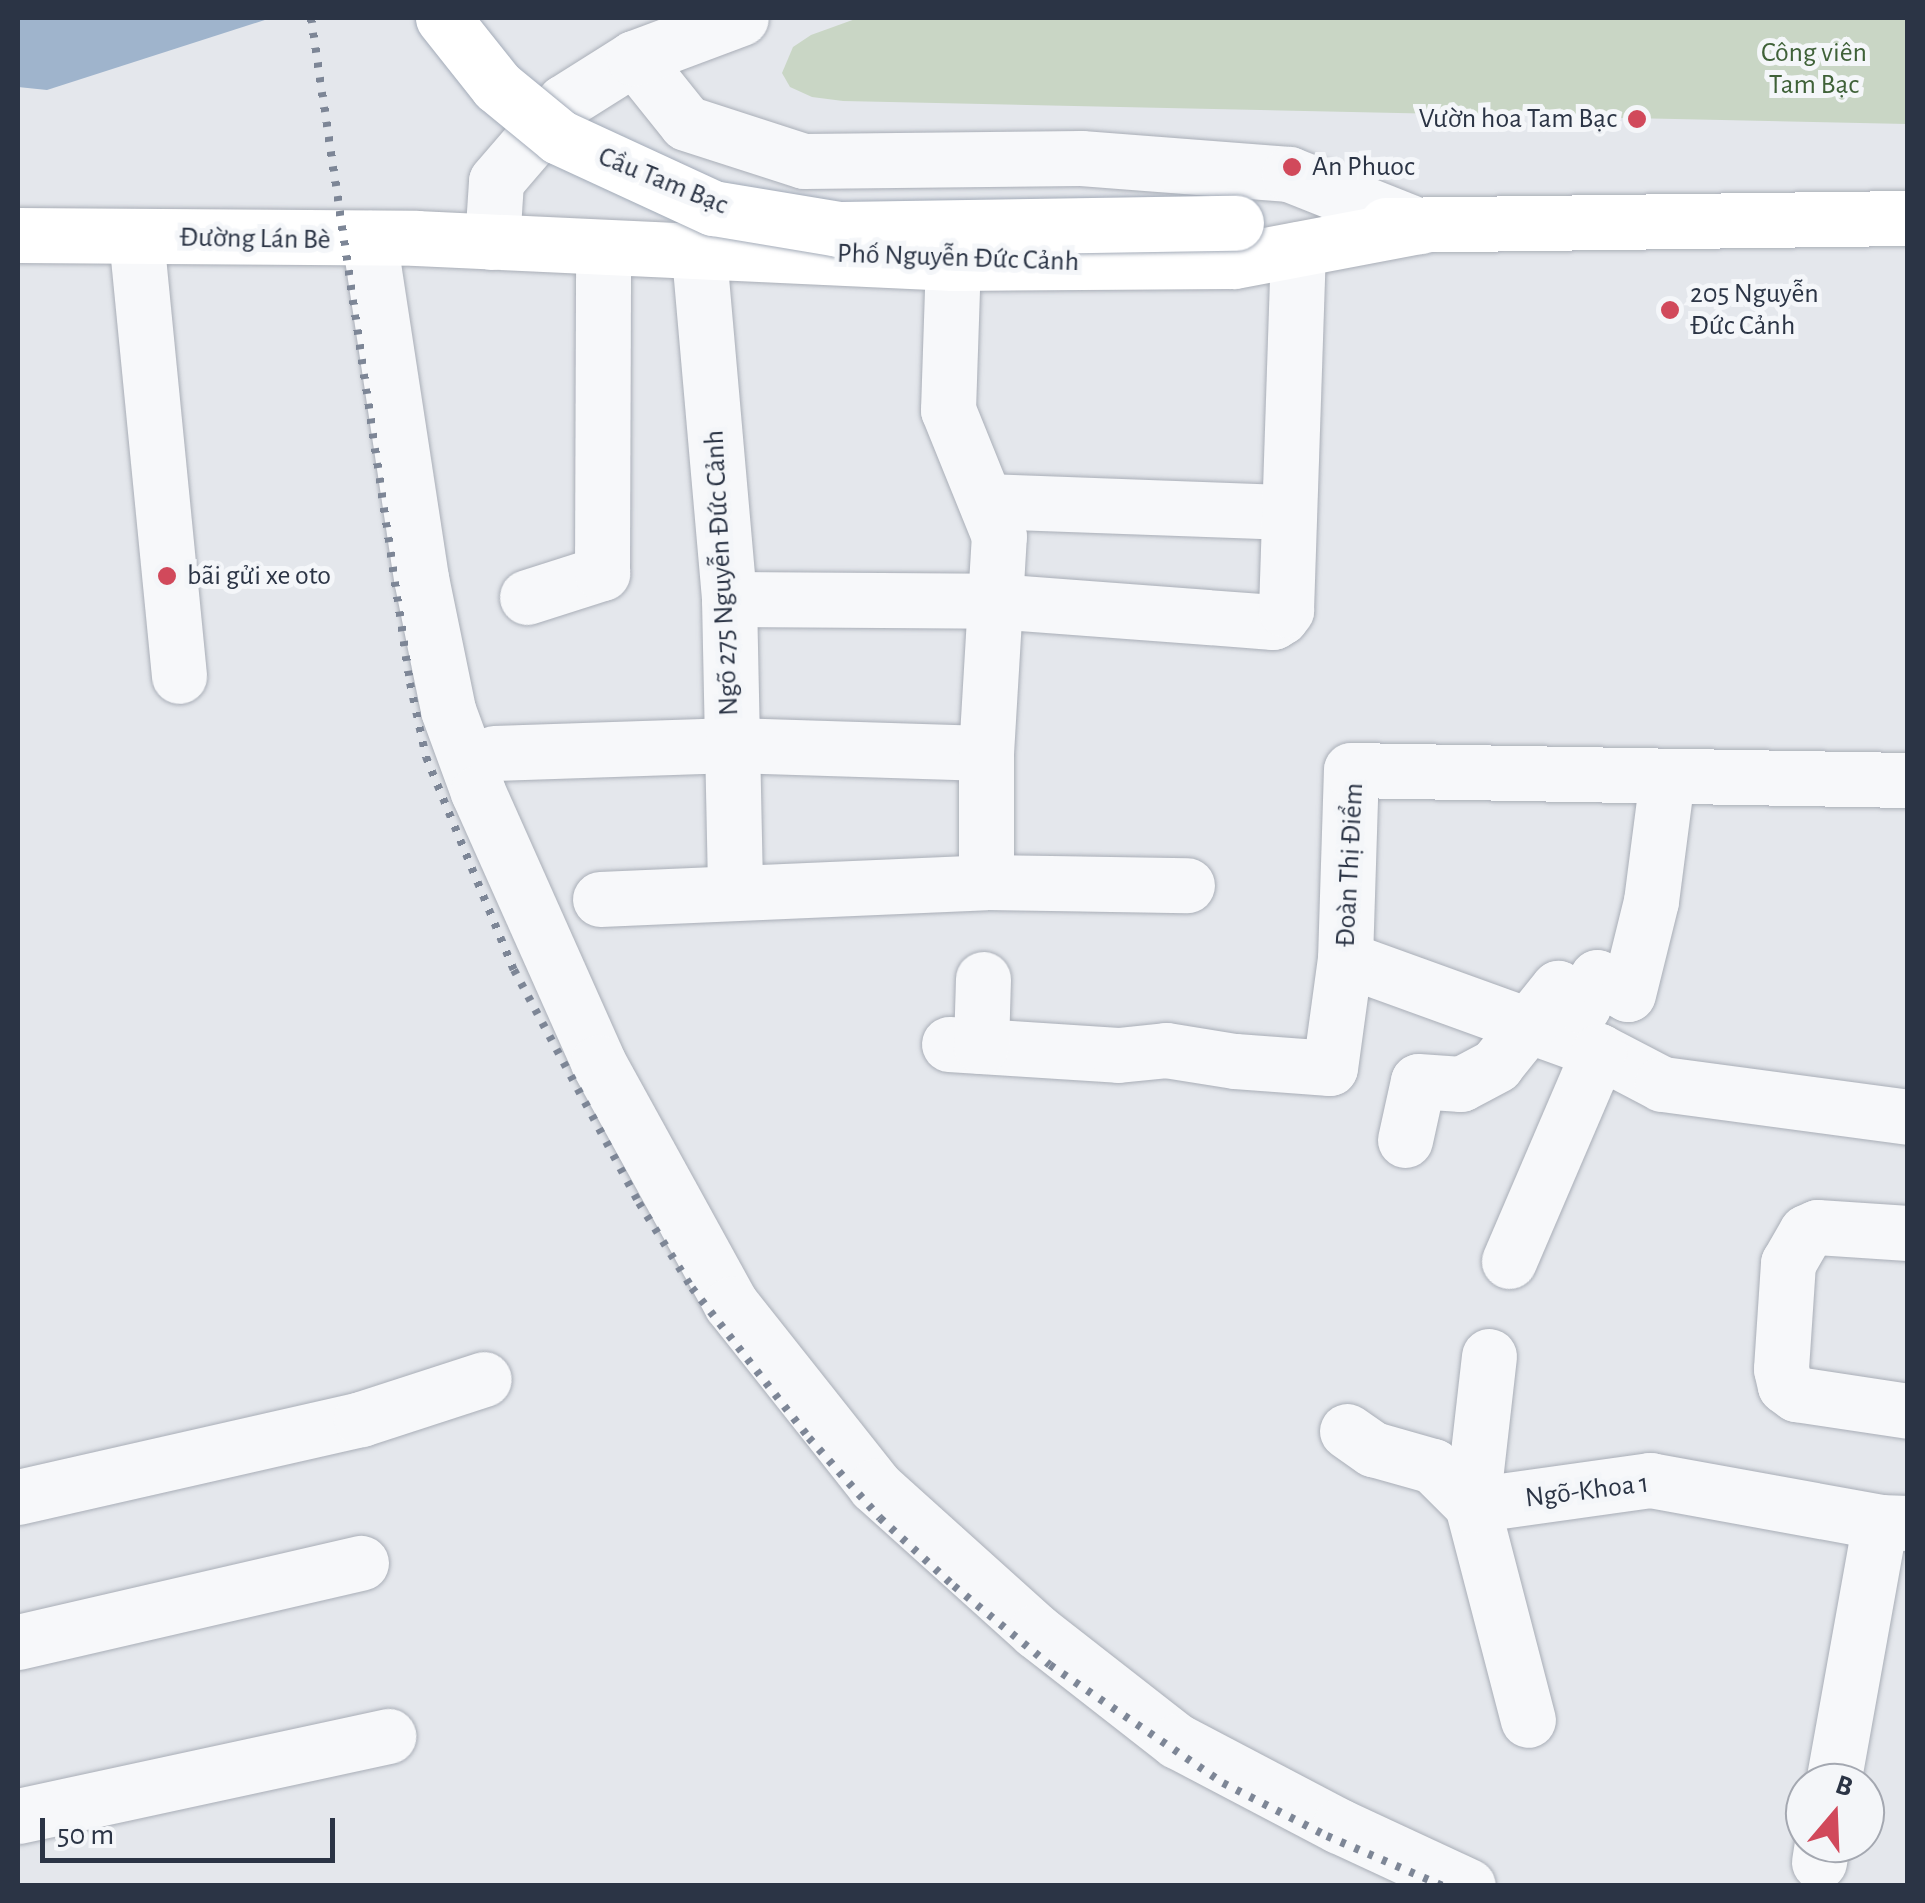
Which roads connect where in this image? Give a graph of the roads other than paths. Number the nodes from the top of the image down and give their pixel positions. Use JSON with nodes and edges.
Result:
{"nodes":[{"id":1,"x":443,"y":18,"type":"edge"},
{"id":2,"x":741,"y":18,"type":"edge"},
{"id":3,"x":634,"y":58,"type":"junction"},
{"id":4,"x":1908,"y":218,"type":"edge"},
{"id":5,"x":1236,"y":223,"type":"joint"},
{"id":6,"x":1420,"y":226,"type":"junction"},
{"id":7,"x":18,"y":235,"type":"edge"},
{"id":8,"x":136,"y":236,"type":"junction"},
{"id":9,"x":369,"y":238,"type":"junction"},
{"id":10,"x":492,"y":242,"type":"junction"},
{"id":11,"x":603,"y":248,"type":"junction"},
{"id":12,"x":1298,"y":248,"type":"junction"},
{"id":13,"x":699,"y":254,"type":"junction"},
{"id":14,"x":953,"y":262,"type":"junction"},
{"id":15,"x":986,"y":502,"type":"junction"},
{"id":16,"x":1289,"y":512,"type":"junction"},
{"id":17,"x":527,"y":597,"type":"dead end"},
{"id":18,"x":729,"y":599,"type":"junction"},
{"id":19,"x":994,"y":601,"type":"junction"},
{"id":20,"x":179,"y":676,"type":"dead end"},
{"id":21,"x":732,"y":746,"type":"junction"},
{"id":22,"x":494,"y":752,"type":"dead end"},
{"id":23,"x":986,"y":753,"type":"junction"},
{"id":24,"x":1667,"y":778,"type":"junction"},
{"id":25,"x":1908,"y":780,"type":"edge"},
{"id":26,"x":986,"y":882,"type":"junction"},
{"id":27,"x":1187,"y":885,"type":"dead end"},
{"id":28,"x":735,"y":892,"type":"junction"},
{"id":29,"x":600,"y":898,"type":"dead end"},
{"id":30,"x":1345,"y":959,"type":"junction"},
{"id":31,"x":983,"y":979,"type":"dead end"},
{"id":32,"x":1531,"y":1025,"type":"junction"},
{"id":33,"x":1599,"y":1051,"type":"junction"},
{"id":34,"x":1908,"y":1117,"type":"edge"},
{"id":35,"x":1404,"y":1140,"type":"dead end"},
{"id":36,"x":1908,"y":1233,"type":"edge"},
{"id":37,"x":1509,"y":1261,"type":"dead end"},
{"id":38,"x":1489,"y":1356,"type":"dead end"},
{"id":39,"x":484,"y":1379,"type":"dead end"},
{"id":40,"x":1908,"y":1410,"type":"edge"},
{"id":41,"x":1348,"y":1432,"type":"dead end"},
{"id":42,"x":18,"y":1497,"type":"edge"},
{"id":43,"x":1472,"y":1506,"type":"junction"},
{"id":44,"x":1894,"y":1522,"type":"edge"},
{"id":45,"x":361,"y":1563,"type":"dead end"},
{"id":46,"x":18,"y":1642,"type":"edge"},
{"id":47,"x":1528,"y":1720,"type":"dead end"},
{"id":48,"x":388,"y":1736,"type":"dead end"},
{"id":49,"x":1838,"y":1763,"type":"edge"},
{"id":50,"x":18,"y":1816,"type":"edge"},
{"id":51,"x":1468,"y":1886,"type":"edge"}],
"edges":[{"from":1,"to":5,"type":"main road","name":"Cầu Tam Bạc","bridge":true},
{"from":2,"to":3,"type":"street"},
{"from":3,"to":6,"type":"street"},
{"from":3,"to":10,"type":"street"},
{"from":4,"to":6,"type":"main road","name":"Phố Nguyễn Đức Cảnh"},
{"from":5,"to":6,"type":"main road","name":"Phố Nguyễn Đức Cảnh"},
{"from":6,"to":12,"type":"main road","name":"Phố Nguyễn Đức Cảnh"},
{"from":7,"to":8,"type":"main road","name":"Đường Lán Bè"},
{"from":8,"to":9,"type":"main road","name":"Đường Lán Bè"},
{"from":8,"to":20,"type":"street"},
{"from":9,"to":10,"type":"main road","name":"Đường Lán Bè"},
{"from":9,"to":51,"type":"street"},
{"from":10,"to":11,"type":"main road","name":"Phố Nguyễn Đức Cảnh"},
{"from":11,"to":13,"type":"main road","name":"Phố Nguyễn Đức Cảnh"},
{"from":11,"to":17,"type":"street"},
{"from":12,"to":14,"type":"main road","name":"Phố Nguyễn Đức Cảnh"},
{"from":12,"to":16,"type":"street"},
{"from":13,"to":14,"type":"main road","name":"Phố Nguyễn Đức Cảnh"},
{"from":13,"to":18,"type":"street","name":"Ngõ 275 Nguyễn Đức Cảnh"},
{"from":14,"to":15,"type":"street"},
{"from":15,"to":16,"type":"street"},
{"from":15,"to":19,"type":"street"},
{"from":16,"to":19,"type":"street"},
{"from":18,"to":19,"type":"street"},
{"from":18,"to":21,"type":"street","name":"Ngõ 275 Nguyễn Đức Cảnh"},
{"from":19,"to":23,"type":"street"},
{"from":21,"to":22,"type":"street"},
{"from":21,"to":23,"type":"street"},
{"from":21,"to":28,"type":"street","name":"Ngõ 275 Nguyễn Đức Cảnh"},
{"from":23,"to":26,"type":"street"},
{"from":24,"to":25,"type":"street","name":"Đoàn Thị Điểm"},
{"from":24,"to":30,"type":"street","name":"Đoàn Thị Điểm"},
{"from":24,"to":32,"type":"street"},
{"from":26,"to":27,"type":"street"},
{"from":26,"to":28,"type":"street"},
{"from":28,"to":29,"type":"street"},
{"from":30,"to":31,"type":"street","name":"Đoàn Thị Điểm"},
{"from":30,"to":32,"type":"street"},
{"from":32,"to":33,"type":"street"},
{"from":32,"to":35,"type":"street"},
{"from":33,"to":34,"type":"street"},
{"from":33,"to":37,"type":"street"},
{"from":36,"to":40,"type":"street"},
{"from":38,"to":43,"type":"street"},
{"from":39,"to":42,"type":"street"},
{"from":41,"to":43,"type":"street"},
{"from":43,"to":44,"type":"street","name":"Ngõ-Khoa 1"},
{"from":43,"to":47,"type":"street"},
{"from":44,"to":49,"type":"street"},
{"from":45,"to":46,"type":"street"},
{"from":48,"to":50,"type":"street"}]}
